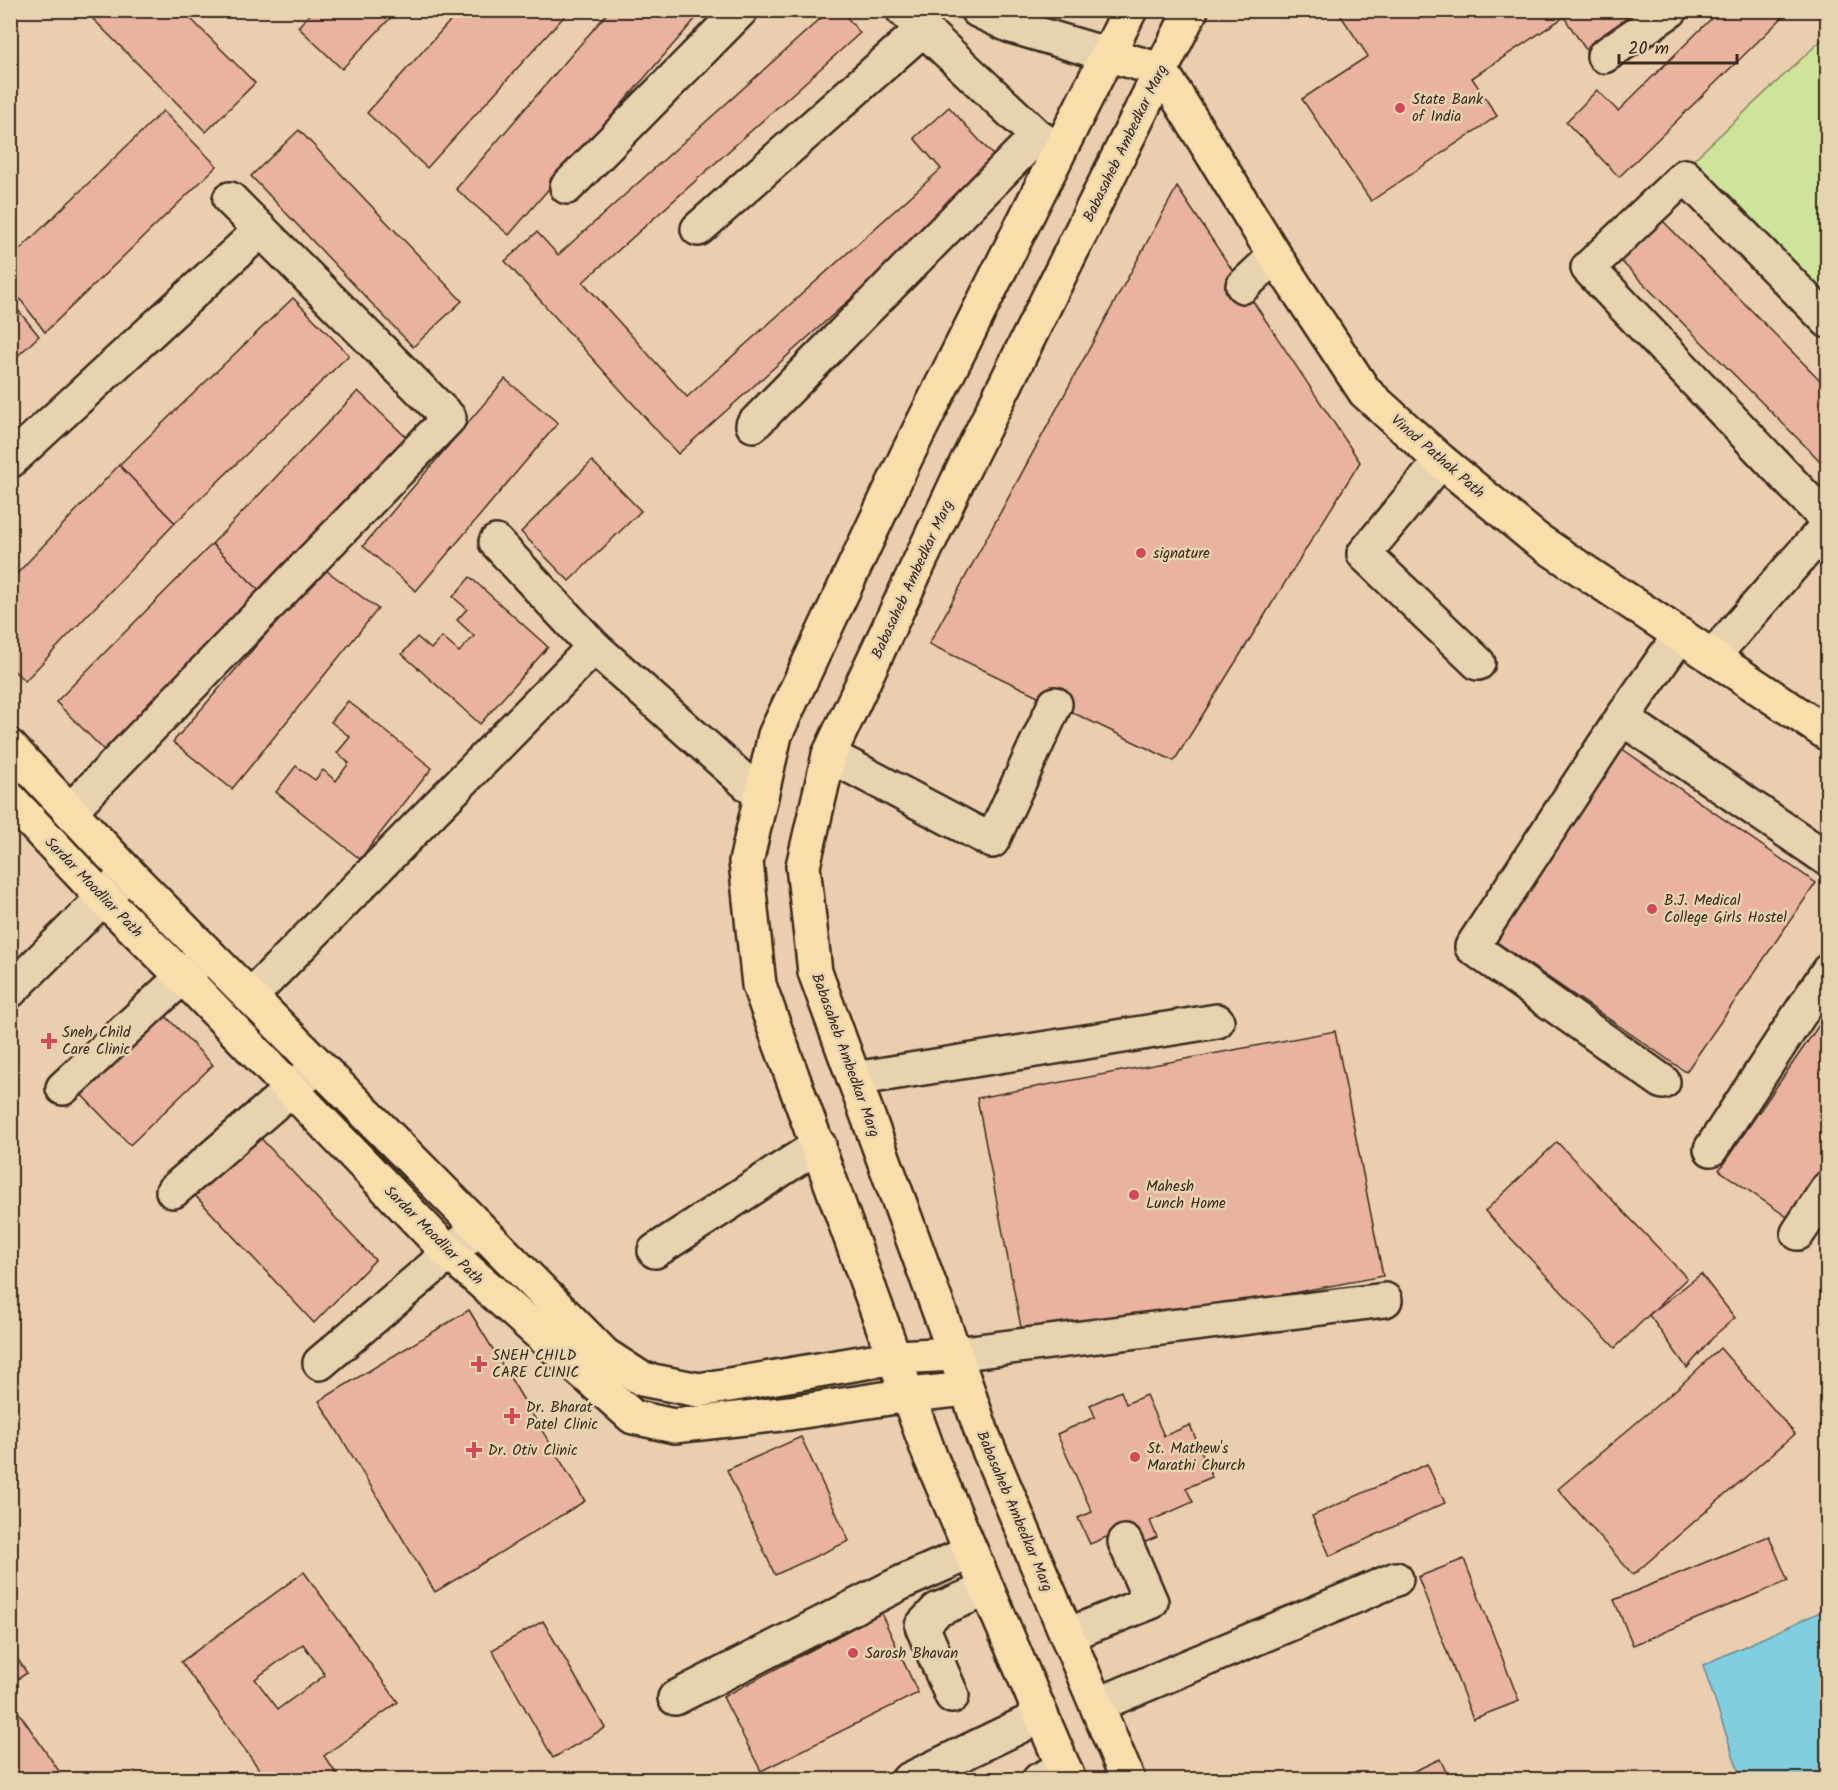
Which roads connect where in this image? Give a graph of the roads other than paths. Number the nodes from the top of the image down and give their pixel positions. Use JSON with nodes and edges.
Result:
{"nodes":[{"id":1,"x":741,"y":10,"type":"edge"},
{"id":2,"x":977,"y":10,"type":"edge"},
{"id":3,"x":1130,"y":10,"type":"edge"},
{"id":4,"x":1191,"y":10,"type":"edge"},
{"id":5,"x":1671,"y":10,"type":"edge"},
{"id":6,"x":912,"y":20,"type":"edge"},
{"id":7,"x":1109,"y":56,"type":"junction"},
{"id":8,"x":1604,"y":56,"type":"dead end"},
{"id":9,"x":1161,"y":70,"type":"junction"},
{"id":10,"x":1048,"y":144,"type":"junction"},
{"id":11,"x":567,"y":188,"type":"dead end"},
{"id":12,"x":230,"y":199,"type":"dead end"},
{"id":13,"x":698,"y":229,"type":"dead end"},
{"id":14,"x":261,"y":230,"type":"junction"},
{"id":15,"x":1275,"y":256,"type":"junction"},
{"id":16,"x":1243,"y":286,"type":"dead end"},
{"id":17,"x":1827,"y":321,"type":"edge"},
{"id":18,"x":753,"y":425,"type":"dead end"},
{"id":19,"x":10,"y":461,"type":"edge"},
{"id":20,"x":1441,"y":462,"type":"junction"},
{"id":21,"x":1827,"y":523,"type":"edge"},
{"id":22,"x":496,"y":543,"type":"dead end"},
{"id":23,"x":1680,"y":635,"type":"junction"},
{"id":24,"x":594,"y":647,"type":"junction"},
{"id":25,"x":1712,"y":657,"type":"junction"},
{"id":26,"x":1478,"y":663,"type":"dead end"},
{"id":27,"x":1055,"y":704,"type":"dead end"},
{"id":28,"x":1622,"y":718,"type":"junction"},
{"id":29,"x":1827,"y":734,"type":"edge"},
{"id":30,"x":10,"y":747,"type":"edge"},
{"id":31,"x":829,"y":755,"type":"junction"},
{"id":32,"x":761,"y":796,"type":"junction"},
{"id":33,"x":10,"y":799,"type":"edge"},
{"id":34,"x":70,"y":811,"type":"junction"},
{"id":35,"x":1826,"y":858,"type":"edge"},
{"id":36,"x":128,"y":873,"type":"junction"},
{"id":37,"x":103,"y":898,"type":"junction"},
{"id":38,"x":207,"y":954,"type":"junction"},
{"id":39,"x":1827,"y":971,"type":"edge"},
{"id":40,"x":183,"y":977,"type":"junction"},
{"id":41,"x":10,"y":991,"type":"edge"},
{"id":42,"x":250,"y":997,"type":"junction"},
{"id":43,"x":1217,"y":1021,"type":"dead end"},
{"id":44,"x":318,"y":1066,"type":"junction"},
{"id":45,"x":854,"y":1079,"type":"junction"},
{"id":46,"x":1663,"y":1082,"type":"dead end"},
{"id":47,"x":63,"y":1088,"type":"dead end"},
{"id":48,"x":292,"y":1089,"type":"junction"},
{"id":49,"x":819,"y":1145,"type":"junction"},
{"id":50,"x":1711,"y":1149,"type":"dead end"},
{"id":51,"x":1827,"y":1188,"type":"edge"},
{"id":52,"x":173,"y":1191,"type":"dead end"},
{"id":53,"x":479,"y":1228,"type":"junction"},
{"id":54,"x":1798,"y":1233,"type":"dead end"},
{"id":55,"x":655,"y":1251,"type":"dead end"},
{"id":56,"x":449,"y":1253,"type":"junction"},
{"id":57,"x":1384,"y":1300,"type":"dead end"},
{"id":58,"x":955,"y":1354,"type":"junction"},
{"id":59,"x":896,"y":1357,"type":"junction"},
{"id":60,"x":320,"y":1364,"type":"dead end"},
{"id":61,"x":967,"y":1389,"type":"junction"},
{"id":62,"x":909,"y":1395,"type":"junction"},
{"id":63,"x":1125,"y":1542,"type":"dead end"},
{"id":64,"x":971,"y":1552,"type":"junction"},
{"id":65,"x":1396,"y":1579,"type":"dead end"},
{"id":66,"x":987,"y":1589,"type":"junction"},
{"id":67,"x":1067,"y":1635,"type":"junction"},
{"id":68,"x":952,"y":1696,"type":"dead end"},
{"id":69,"x":675,"y":1698,"type":"dead end"},
{"id":70,"x":1097,"y":1705,"type":"junction"},
{"id":71,"x":1041,"y":1716,"type":"junction"},
{"id":72,"x":1058,"y":1776,"type":"edge"},
{"id":73,"x":908,"y":1779,"type":"edge"},
{"id":74,"x":1128,"y":1779,"type":"edge"}],
"edges":[{"from":1,"to":11,"type":"street"},
{"from":2,"to":7,"type":"street"},
{"from":3,"to":7,"type":"main road"},
{"from":4,"to":9,"type":"main road","name":"Babasaheb Ambedkar Marg"},
{"from":5,"to":8,"type":"street"},
{"from":6,"to":10,"type":"street"},
{"from":6,"to":13,"type":"street"},
{"from":7,"to":9,"type":"main road"},
{"from":7,"to":10,"type":"main road"},
{"from":9,"to":15,"type":"main road","name":"Vinod Pathak Path"},
{"from":9,"to":31,"type":"main road","name":"Babasaheb Ambedkar Marg"},
{"from":10,"to":18,"type":"street"},
{"from":10,"to":32,"type":"main road"},
{"from":12,"to":14,"type":"street"},
{"from":14,"to":19,"type":"street"},
{"from":14,"to":34,"type":"street"},
{"from":15,"to":16,"type":"street"},
{"from":15,"to":20,"type":"main road","name":"Vinod Pathak Path"},
{"from":17,"to":21,"type":"street"},
{"from":20,"to":23,"type":"main road","name":"Vinod Pathak Path"},
{"from":20,"to":26,"type":"street"},
{"from":21,"to":25,"type":"street"},
{"from":22,"to":24,"type":"street"},
{"from":23,"to":25,"type":"main road","name":"Vinod Pathak Path"},
{"from":23,"to":28,"type":"street"},
{"from":24,"to":32,"type":"street"},
{"from":24,"to":42,"type":"street"},
{"from":25,"to":29,"type":"main road","name":"Vinod Pathak Path"},
{"from":27,"to":31,"type":"street"},
{"from":28,"to":35,"type":"street"},
{"from":28,"to":46,"type":"street"},
{"from":30,"to":34,"type":"main road"},
{"from":31,"to":45,"type":"main road","name":"Babasaheb Ambedkar Marg"},
{"from":32,"to":49,"type":"main road"},
{"from":33,"to":37,"type":"main road","name":"Sardar Moodliar Path"},
{"from":34,"to":36,"type":"main road"},
{"from":36,"to":37,"type":"street"},
{"from":36,"to":38,"type":"main road"},
{"from":37,"to":40,"type":"main road","name":"Sardar Moodliar Path"},
{"from":37,"to":41,"type":"street"},
{"from":38,"to":40,"type":"street"},
{"from":38,"to":42,"type":"main road"},
{"from":39,"to":50,"type":"street"},
{"from":40,"to":47,"type":"street"},
{"from":40,"to":48,"type":"main road","name":"Sardar Moodliar Path"},
{"from":42,"to":44,"type":"main road"},
{"from":43,"to":45,"type":"street"},
{"from":44,"to":48,"type":"street"},
{"from":44,"to":53,"type":"main road"},
{"from":45,"to":58,"type":"main road","name":"Babasaheb Ambedkar Marg"},
{"from":48,"to":52,"type":"street"},
{"from":48,"to":56,"type":"main road","name":"Sardar Moodliar Path"},
{"from":49,"to":55,"type":"street"},
{"from":49,"to":59,"type":"main road"},
{"from":51,"to":54,"type":"street"},
{"from":53,"to":56,"type":"street"},
{"from":53,"to":59,"type":"main road"},
{"from":56,"to":60,"type":"street"},
{"from":56,"to":62,"type":"main road","name":"Sardar Moodliar Path"},
{"from":57,"to":58,"type":"street"},
{"from":58,"to":59,"type":"main road"},
{"from":58,"to":61,"type":"main road","name":"Babasaheb Ambedkar Marg"},
{"from":59,"to":62,"type":"main road"},
{"from":61,"to":62,"type":"main road","name":"Sardar Moodliar Path"},
{"from":61,"to":67,"type":"main road","name":"Babasaheb Ambedkar Marg"},
{"from":62,"to":64,"type":"main road"},
{"from":63,"to":67,"type":"street"},
{"from":64,"to":66,"type":"main road"},
{"from":64,"to":69,"type":"street"},
{"from":65,"to":70,"type":"street"},
{"from":66,"to":68,"type":"street"},
{"from":66,"to":71,"type":"main road"},
{"from":67,"to":70,"type":"main road","name":"Babasaheb Ambedkar Marg"},
{"from":70,"to":74,"type":"main road","name":"Babasaheb Ambedkar Marg"},
{"from":71,"to":72,"type":"main road"},
{"from":71,"to":73,"type":"street"}]}
